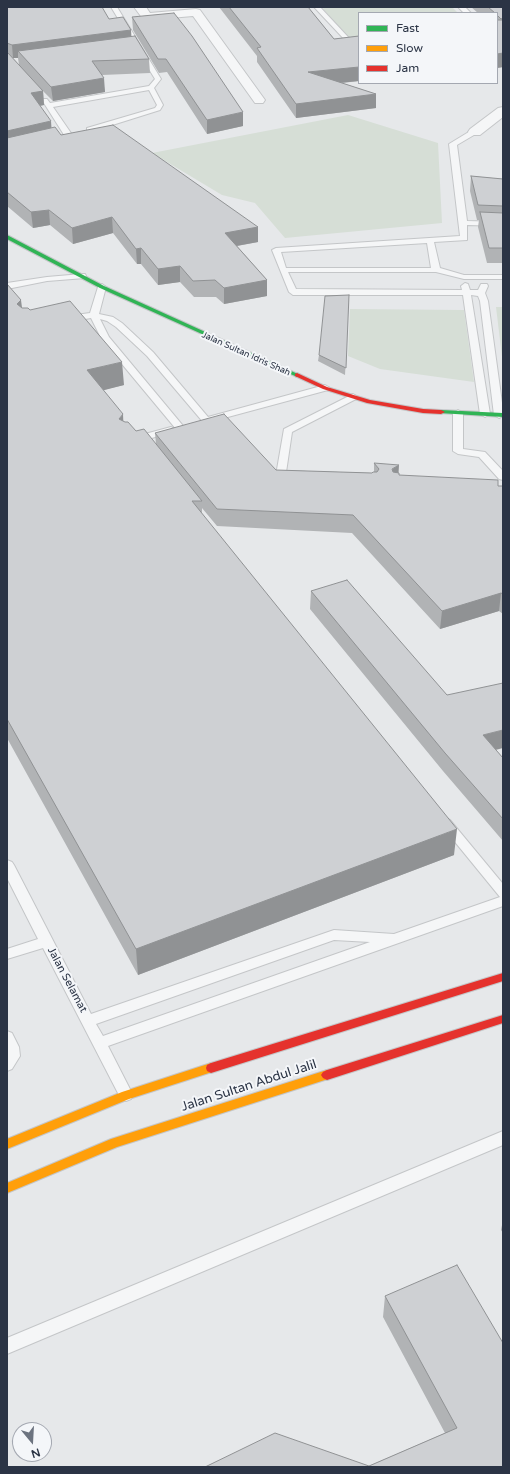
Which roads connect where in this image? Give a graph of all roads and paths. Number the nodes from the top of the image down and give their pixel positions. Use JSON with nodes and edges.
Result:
{"nodes":[{"id":1,"x":114,"y":7,"type":"edge"},
{"id":2,"x":140,"y":7,"type":"edge"},
{"id":3,"x":317,"y":7,"type":"edge"},
{"id":4,"x":358,"y":45,"type":"edge"},
{"id":5,"x":151,"y":88,"type":"junction"},
{"id":6,"x":39,"y":93,"type":"edge"},
{"id":7,"x":259,"y":100,"type":"dead end"},
{"id":8,"x":50,"y":105,"type":"junction"},
{"id":9,"x":503,"y":111,"type":"edge"},
{"id":10,"x":84,"y":132,"type":"edge"},
{"id":11,"x":475,"y":132,"type":"joint"},
{"id":12,"x":62,"y":138,"type":"edge"},
{"id":13,"x":463,"y":223,"type":"junction"},
{"id":14,"x":503,"y":224,"type":"edge"},
{"id":15,"x":7,"y":237,"type":"edge"},
{"id":16,"x":430,"y":240,"type":"junction"},
{"id":17,"x":283,"y":270,"type":"junction"},
{"id":18,"x":436,"y":270,"type":"junction"},
{"id":19,"x":82,"y":276,"type":"junction"},
{"id":20,"x":464,"y":277,"type":"junction"},
{"id":21,"x":487,"y":277,"type":"junction"},
{"id":22,"x":503,"y":277,"type":"edge"},
{"id":23,"x":114,"y":283,"type":"dead end"},
{"id":24,"x":7,"y":286,"type":"edge"},
{"id":25,"x":102,"y":287,"type":"junction"},
{"id":26,"x":482,"y":293,"type":"junction"},
{"id":27,"x":467,"y":294,"type":"junction"},
{"id":28,"x":133,"y":302,"type":"junction"},
{"id":29,"x":94,"y":315,"type":"junction"},
{"id":30,"x":56,"y":322,"type":"edge"},
{"id":31,"x":325,"y":388,"type":"junction"},
{"id":32,"x":354,"y":397,"type":"junction"},
{"id":33,"x":458,"y":413,"type":"junction"},
{"id":34,"x":485,"y":414,"type":"junction"},
{"id":35,"x":501,"y":415,"type":"edge"},
{"id":36,"x":206,"y":420,"type":"junction"},
{"id":37,"x":186,"y":426,"type":"junction"},
{"id":38,"x":140,"y":438,"type":"junction"},
{"id":39,"x":127,"y":442,"type":"edge"},
{"id":40,"x":150,"y":451,"type":"edge"},
{"id":41,"x":503,"y":477,"type":"edge"},
{"id":42,"x":296,"y":482,"type":"edge"},
{"id":43,"x":438,"y":812,"type":"edge"},
{"id":44,"x":7,"y":864,"type":"edge"},
{"id":45,"x":503,"y":894,"type":"edge"},
{"id":46,"x":503,"y":901,"type":"edge"},
{"id":47,"x":397,"y":938,"type":"junction"},
{"id":48,"x":47,"y":941,"type":"junction"},
{"id":49,"x":7,"y":954,"type":"edge"},
{"id":50,"x":503,"y":977,"type":"edge"},
{"id":51,"x":503,"y":1019,"type":"edge"},
{"id":52,"x":88,"y":1020,"type":"junction"},
{"id":53,"x":7,"y":1037,"type":"edge"},
{"id":54,"x":99,"y":1043,"type":"junction"},
{"id":55,"x":7,"y":1065,"type":"edge"},
{"id":56,"x":126,"y":1095,"type":"junction"},
{"id":57,"x":503,"y":1138,"type":"edge"},
{"id":58,"x":7,"y":1144,"type":"edge"},
{"id":59,"x":7,"y":1188,"type":"edge"},
{"id":60,"x":7,"y":1346,"type":"edge"}],
"edges":[{"from":1,"to":5,"type":"lane"},
{"from":2,"to":7,"type":"street"},
{"from":3,"to":4,"type":"lane"},
{"from":5,"to":8,"type":"lane"},
{"from":5,"to":10,"type":"lane"},
{"from":6,"to":8,"type":"lane"},
{"from":8,"to":12,"type":"lane"},
{"from":9,"to":11,"type":"street"},
{"from":11,"to":13,"type":"lane"},
{"from":13,"to":14,"type":"lane"},
{"from":13,"to":16,"type":"lane"},
{"from":15,"to":19,"type":"main road","name":"Jalan Sultan Idris Shah"},
{"from":16,"to":17,"type":"lane"},
{"from":16,"to":18,"type":"lane"},
{"from":17,"to":18,"type":"lane"},
{"from":17,"to":27,"type":"lane"},
{"from":18,"to":20,"type":"lane"},
{"from":19,"to":24,"type":"lane"},
{"from":19,"to":25,"type":"main road","name":"Jalan Sultan Idris Shah"},
{"from":20,"to":21,"type":"lane"},
{"from":20,"to":27,"type":"lane"},
{"from":21,"to":22,"type":"lane"},
{"from":21,"to":26,"type":"lane"},
{"from":23,"to":28,"type":"main road"},
{"from":25,"to":28,"type":"main road","name":"Jalan Sultan Idris Shah"},
{"from":25,"to":29,"type":"lane"},
{"from":26,"to":27,"type":"lane"},
{"from":26,"to":35,"type":"lane"},
{"from":27,"to":34,"type":"lane"},
{"from":28,"to":31,"type":"main road","name":"Jalan Sultan Idris Shah"},
{"from":29,"to":30,"type":"lane"},
{"from":29,"to":36,"type":"lane"},
{"from":29,"to":37,"type":"lane"},
{"from":31,"to":32,"type":"main road","name":"Jalan Sultan Idris Shah"},
{"from":31,"to":36,"type":"lane"},
{"from":32,"to":33,"type":"main road","name":"Jalan Sultan Idris Shah"},
{"from":32,"to":42,"type":"lane"},
{"from":33,"to":34,"type":"main road","name":"Jalan Sultan Idris Shah"},
{"from":33,"to":41,"type":"lane"},
{"from":34,"to":35,"type":"main road","name":"Jalan Sultan Idris Shah"},
{"from":36,"to":37,"type":"lane"},
{"from":37,"to":38,"type":"lane"},
{"from":38,"to":39,"type":"lane"},
{"from":38,"to":40,"type":"lane"},
{"from":43,"to":45,"type":"lane"},
{"from":44,"to":48,"type":"lane","name":"Jalan Selamat"},
{"from":46,"to":47,"type":"lane"},
{"from":47,"to":52,"type":"lane"},
{"from":47,"to":54,"type":"lane"},
{"from":48,"to":49,"type":"lane"},
{"from":48,"to":52,"type":"lane","name":"Jalan Selamat"},
{"from":50,"to":56,"type":"main road"},
{"from":51,"to":59,"type":"main road","name":"Jalan Sultan Abdul Jalil"},
{"from":52,"to":54,"type":"lane","name":"Jalan Selamat"},
{"from":53,"to":55,"type":"lane"},
{"from":54,"to":56,"type":"lane","name":"Jalan Selamat"},
{"from":56,"to":58,"type":"main road"},
{"from":57,"to":60,"type":"lane"}]}
